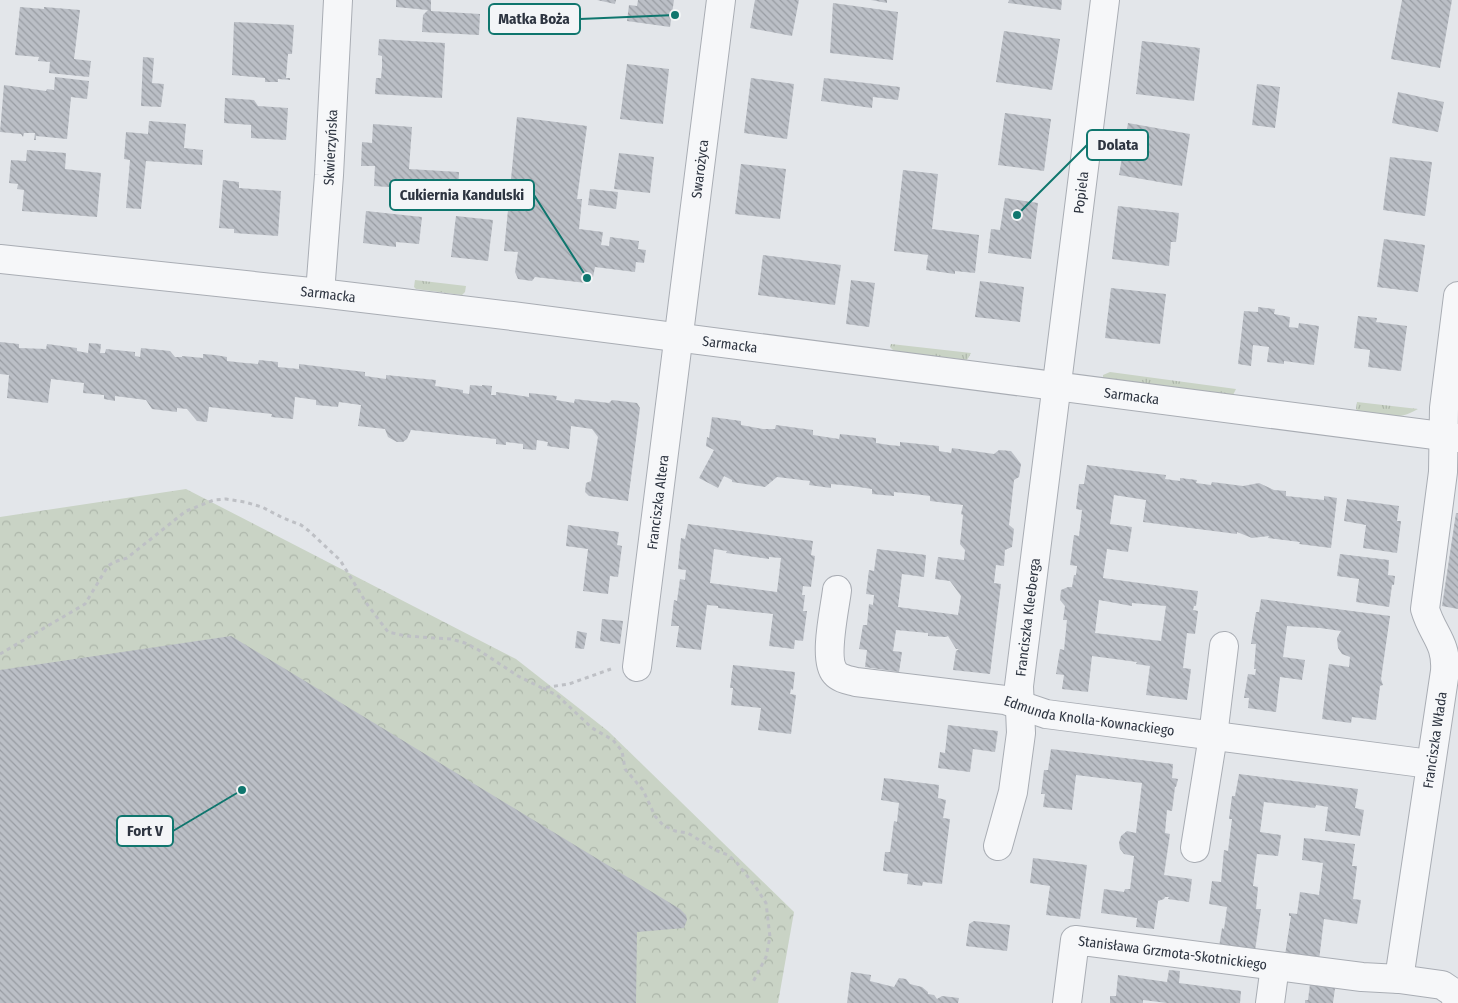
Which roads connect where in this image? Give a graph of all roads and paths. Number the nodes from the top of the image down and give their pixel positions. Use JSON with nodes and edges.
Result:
{"nodes":[{"id":1,"x":338,"y":0,"type":"edge"},
{"id":2,"x":721,"y":0,"type":"edge"},
{"id":3,"x":1105,"y":0,"type":"edge"},
{"id":4,"x":0,"y":259,"type":"edge"},
{"id":5,"x":320,"y":293,"type":"junction"},
{"id":6,"x":1458,"y":296,"type":"edge"},
{"id":7,"x":678,"y":338,"type":"junction"},
{"id":8,"x":1056,"y":386,"type":"junction"},
{"id":9,"x":1451,"y":437,"type":"edge"},
{"id":10,"x":837,"y":590,"type":"dead end"},
{"id":11,"x":1224,"y":646,"type":"dead end"},
{"id":12,"x":0,"y":654,"type":"edge"},
{"id":13,"x":637,"y":663,"type":"joint"},
{"id":14,"x":542,"y":688,"type":"junction"},
{"id":15,"x":1020,"y":705,"type":"junction"},
{"id":16,"x":1213,"y":736,"type":"junction"},
{"id":17,"x":1430,"y":764,"type":"junction"},
{"id":18,"x":998,"y":846,"type":"dead end"},
{"id":19,"x":1194,"y":848,"type":"dead end"},
{"id":20,"x":1275,"y":966,"type":"junction"},
{"id":21,"x":1399,"y":979,"type":"junction"},
{"id":22,"x":753,"y":982,"type":"dead end"},
{"id":23,"x":1067,"y":1003,"type":"edge"},
{"id":24,"x":1270,"y":1003,"type":"edge"},
{"id":25,"x":1457,"y":1003,"type":"edge"}],
"edges":[{"from":1,"to":5,"type":"street","name":"Skwierzyńska"},
{"from":2,"to":7,"type":"street","name":"Swarożyca"},
{"from":3,"to":8,"type":"street","name":"Popiela"},
{"from":4,"to":5,"type":"street","name":"Sarmacka"},
{"from":5,"to":7,"type":"street","name":"Sarmacka"},
{"from":6,"to":9,"type":"street","name":"Franciszka Włada"},
{"from":7,"to":8,"type":"street","name":"Sarmacka"},
{"from":7,"to":13,"type":"street","name":"Franciszka Altera"},
{"from":8,"to":9,"type":"street","name":"Sarmacka"},
{"from":8,"to":15,"type":"street","name":"Franciszka Kleeberga"},
{"from":9,"to":17,"type":"street","name":"Franciszka Włada"},
{"from":10,"to":15,"type":"street","name":"Edmunda Knolla-Kownackiego"},
{"from":11,"to":16,"type":"street"},
{"from":12,"to":14,"type":"path"},
{"from":13,"to":14,"type":"path"},
{"from":14,"to":22,"type":"path"},
{"from":15,"to":16,"type":"street","name":"Edmunda Knolla-Kownackiego"},
{"from":15,"to":18,"type":"street","name":"Franciszka Kleeberga"},
{"from":16,"to":17,"type":"street","name":"Edmunda Knolla-Kownackiego"},
{"from":16,"to":19,"type":"street"},
{"from":17,"to":21,"type":"street","name":"Franciszka Włada"},
{"from":20,"to":21,"type":"street","name":"Stanisława Grzmota-Skotnickiego"},
{"from":20,"to":23,"type":"street","name":"Stanisława Grzmota-Skotnickiego"},
{"from":20,"to":24,"type":"street","name":"Stanisława Grzmota-Skotnickiego"},
{"from":21,"to":25,"type":"street"}]}
